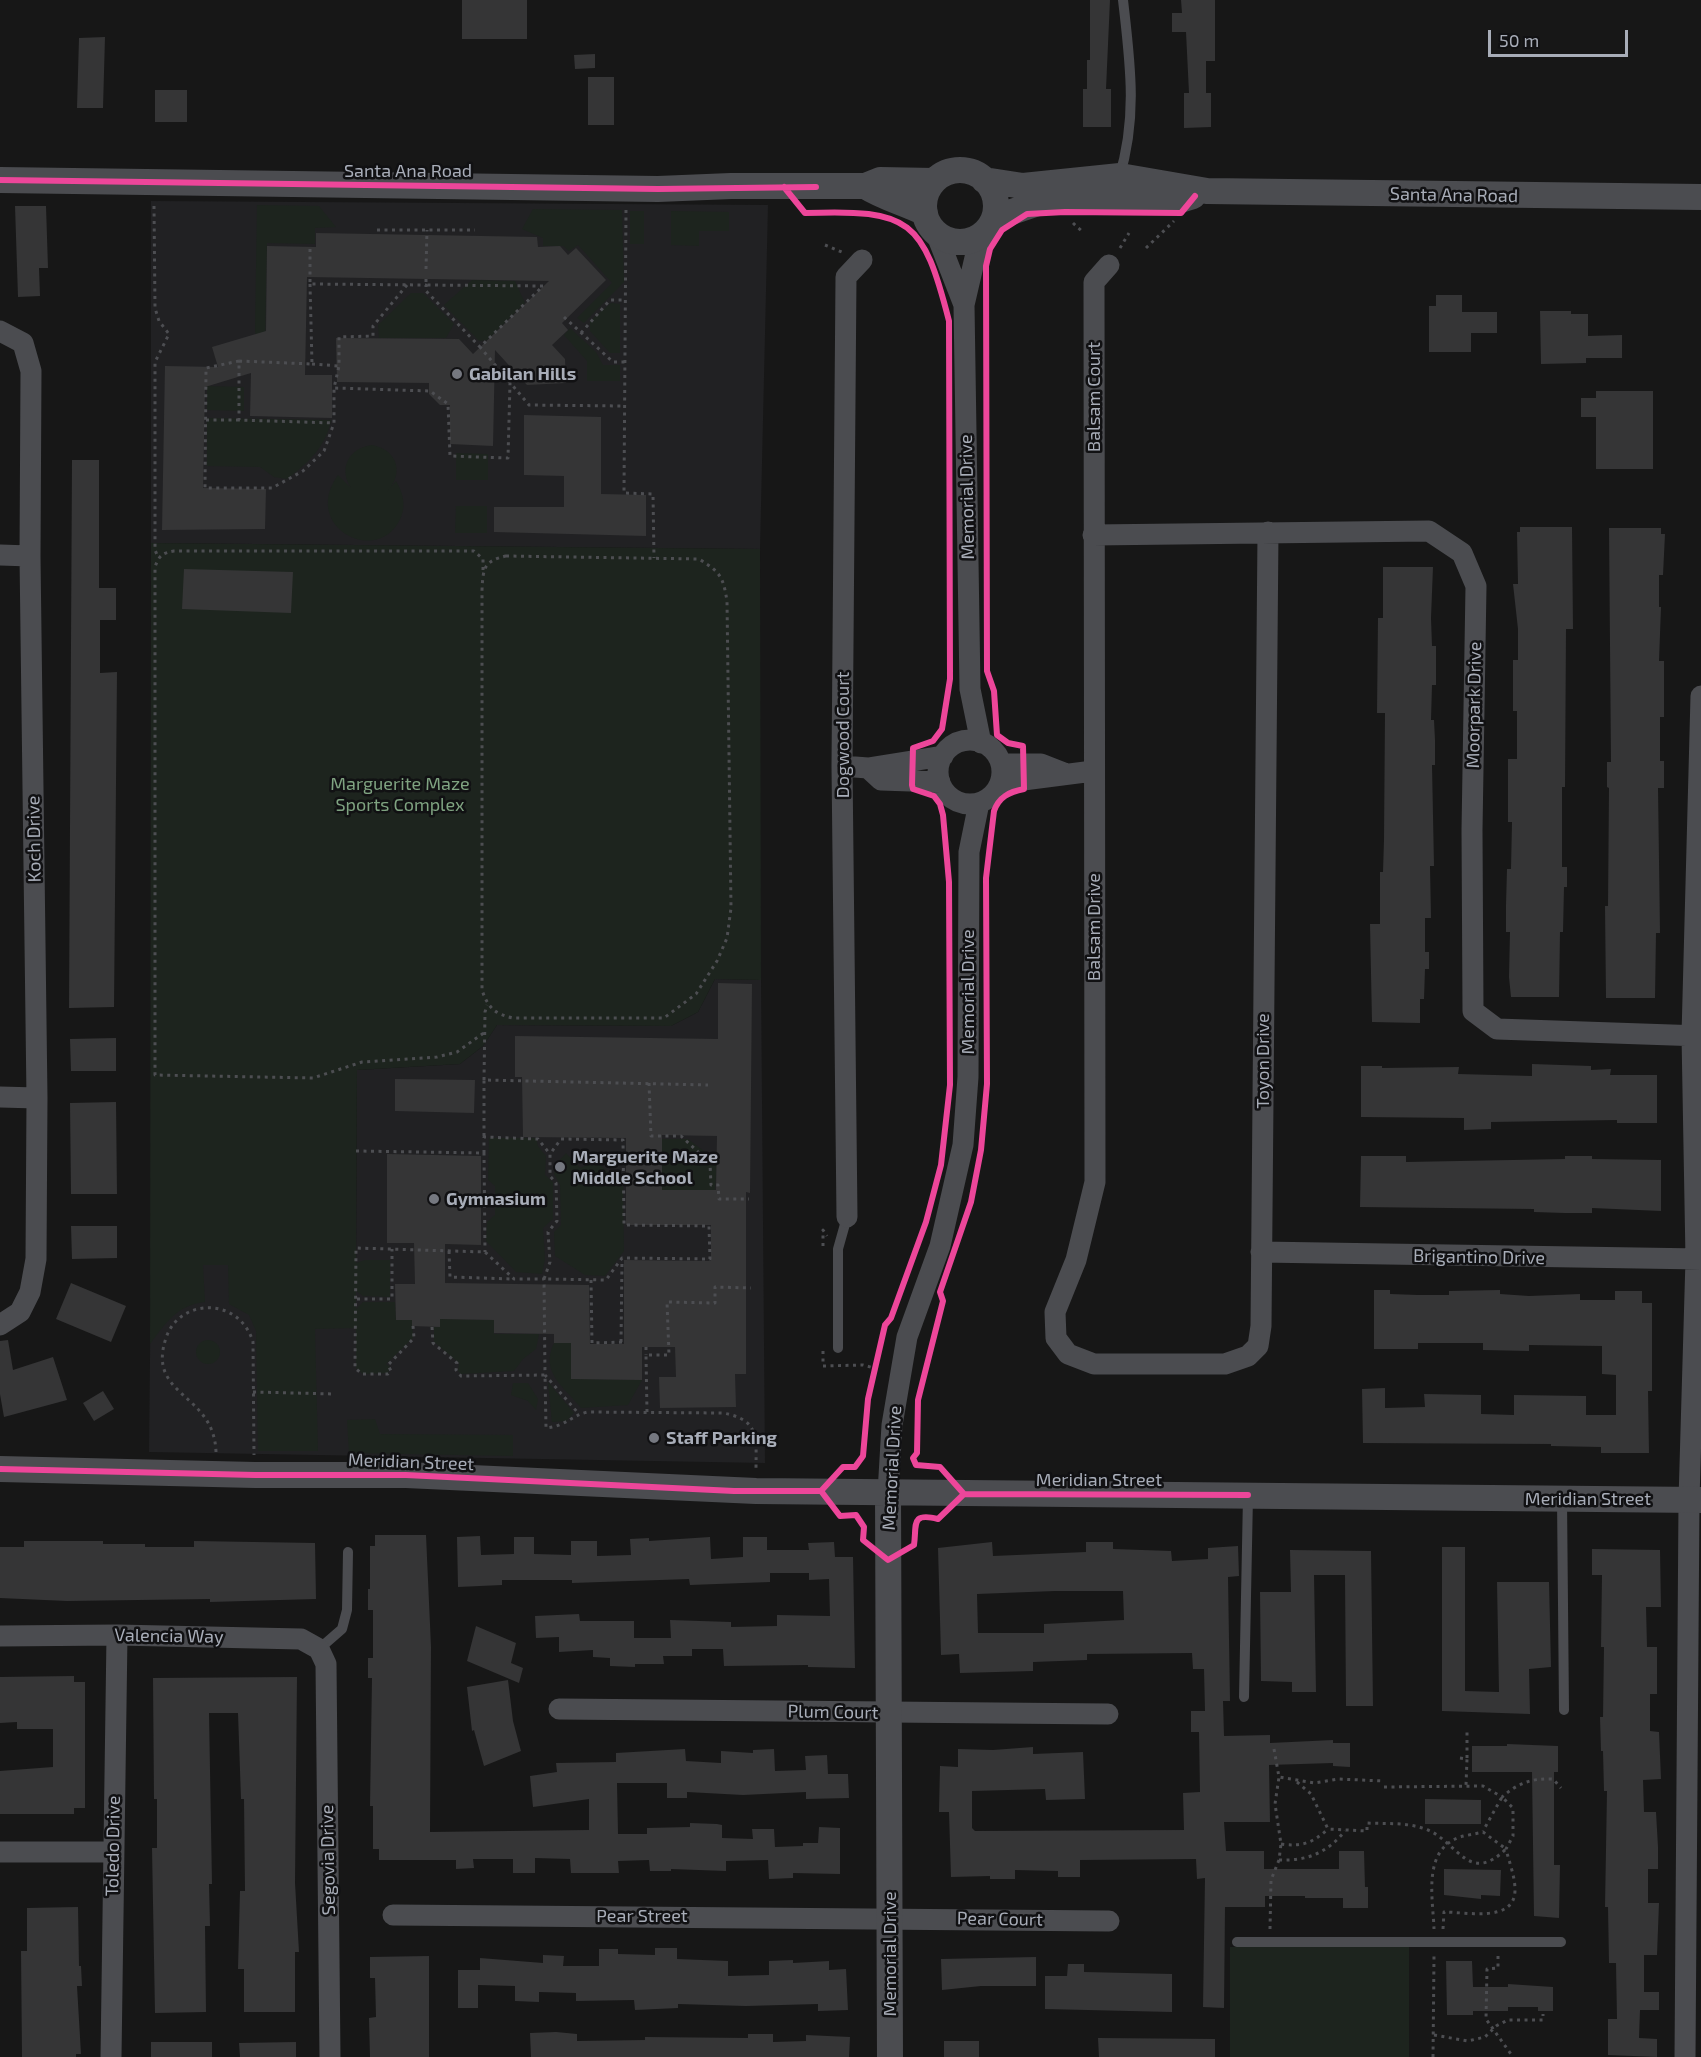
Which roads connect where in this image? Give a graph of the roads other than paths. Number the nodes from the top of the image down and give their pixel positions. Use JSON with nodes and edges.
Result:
{"nodes":[{"id":1,"x":1123,"y":0,"type":"edge"},
{"id":2,"x":1120,"y":176,"type":"junction"},
{"id":3,"x":0,"y":180,"type":"edge"},
{"id":4,"x":984,"y":180,"type":"junction"},
{"id":5,"x":934,"y":181,"type":"junction"},
{"id":6,"x":866,"y":186,"type":"junction"},
{"id":7,"x":1701,"y":197,"type":"edge"},
{"id":8,"x":1195,"y":200,"type":"junction"},
{"id":9,"x":1112,"y":201,"type":"junction"},
{"id":10,"x":931,"y":223,"type":"junction"},
{"id":11,"x":987,"y":227,"type":"junction"},
{"id":12,"x":862,"y":260,"type":"dead end"},
{"id":13,"x":1109,"y":265,"type":"dead end"},
{"id":14,"x":964,"y":305,"type":"junction"},
{"id":15,"x":0,"y":331,"type":"edge"},
{"id":16,"x":1268,"y":532,"type":"junction"},
{"id":17,"x":1093,"y":535,"type":"junction"},
{"id":18,"x":0,"y":555,"type":"edge"},
{"id":19,"x":30,"y":555,"type":"junction"},
{"id":20,"x":970,"y":689,"type":"junction"},
{"id":21,"x":1701,"y":696,"type":"edge"},
{"id":22,"x":959,"y":742,"type":"junction"},
{"id":23,"x":981,"y":742,"type":"junction"},
{"id":24,"x":943,"y":756,"type":"junction"},
{"id":25,"x":842,"y":766,"type":"junction"},
{"id":26,"x":868,"y":768,"type":"junction"},
{"id":27,"x":1094,"y":771,"type":"junction"},
{"id":28,"x":1000,"y":773,"type":"junction"},
{"id":29,"x":940,"y":782,"type":"junction"},
{"id":30,"x":953,"y":800,"type":"junction"},
{"id":31,"x":979,"y":803,"type":"junction"},
{"id":32,"x":969,"y":852,"type":"junction"},
{"id":33,"x":1696,"y":1035,"type":"edge"},
{"id":34,"x":0,"y":1097,"type":"edge"},
{"id":35,"x":37,"y":1098,"type":"junction"},
{"id":36,"x":847,"y":1217,"type":"joint"},
{"id":37,"x":1261,"y":1252,"type":"junction"},
{"id":38,"x":1699,"y":1259,"type":"edge"},
{"id":39,"x":1055,"y":1312,"type":"joint"},
{"id":40,"x":1,"y":1325,"type":"edge"},
{"id":41,"x":838,"y":1348,"type":"dead end"},
{"id":42,"x":0,"y":1469,"type":"edge"},
{"id":43,"x":888,"y":1493,"type":"junction"},
{"id":44,"x":1248,"y":1495,"type":"junction"},
{"id":45,"x":1562,"y":1499,"type":"junction"},
{"id":46,"x":1695,"y":1500,"type":"edge"},
{"id":47,"x":348,"y":1552,"type":"dead end"},
{"id":48,"x":117,"y":1635,"type":"junction"},
{"id":49,"x":0,"y":1636,"type":"edge"},
{"id":50,"x":322,"y":1656,"type":"junction"},
{"id":51,"x":1244,"y":1697,"type":"dead end"},
{"id":52,"x":559,"y":1709,"type":"dead end"},
{"id":53,"x":1564,"y":1710,"type":"dead end"},
{"id":54,"x":888,"y":1713,"type":"junction"},
{"id":55,"x":1107,"y":1714,"type":"dead end"},
{"id":56,"x":1694,"y":1775,"type":"edge"},
{"id":57,"x":0,"y":1852,"type":"edge"},
{"id":58,"x":113,"y":1852,"type":"junction"},
{"id":59,"x":393,"y":1915,"type":"dead end"},
{"id":60,"x":891,"y":1917,"type":"junction"},
{"id":61,"x":1109,"y":1921,"type":"dead end"},
{"id":62,"x":1237,"y":1942,"type":"dead end"},
{"id":63,"x":1561,"y":1942,"type":"dead end"},
{"id":64,"x":1694,"y":2032,"type":"edge"},
{"id":65,"x":111,"y":2057,"type":"edge"},
{"id":66,"x":330,"y":2057,"type":"edge"},
{"id":67,"x":890,"y":2057,"type":"edge"},
{"id":68,"x":1685,"y":2057,"type":"edge"}],
"edges":[{"from":1,"to":2,"type":"lane"},
{"from":2,"to":4,"type":"street","name":"Santa Ana Road"},
{"from":2,"to":8,"type":"street","name":"Santa Ana Road"},
{"from":2,"to":9,"type":"lane"},
{"from":3,"to":6,"type":"street","name":"Santa Ana Road"},
{"from":4,"to":5,"type":"street","name":"Santa Ana Road"},
{"from":4,"to":11,"type":"street"},
{"from":5,"to":6,"type":"street","name":"Santa Ana Road"},
{"from":5,"to":10,"type":"street"},
{"from":6,"to":10,"type":"street","name":"Santa Ana Road"},
{"from":7,"to":8,"type":"street","name":"Santa Ana Road"},
{"from":8,"to":9,"type":"street","name":"Santa Ana Road"},
{"from":9,"to":11,"type":"street","name":"Santa Ana Road"},
{"from":10,"to":11,"type":"street","name":"Santa Ana Road"},
{"from":10,"to":14,"type":"street"},
{"from":11,"to":14,"type":"street"},
{"from":12,"to":25,"type":"street","name":"Dogwood Court"},
{"from":13,"to":17,"type":"street","name":"Balsam Court"},
{"from":14,"to":20,"type":"street","name":"Memorial Drive"},
{"from":15,"to":19,"type":"street","name":"Koch Drive"},
{"from":16,"to":17,"type":"street","name":"Moorpark Drive"},
{"from":16,"to":33,"type":"street","name":"Moorpark Drive"},
{"from":16,"to":37,"type":"street","name":"Toyon Drive"},
{"from":17,"to":27,"type":"street","name":"Balsam Drive"},
{"from":18,"to":19,"type":"street"},
{"from":19,"to":35,"type":"street","name":"Koch Drive"},
{"from":20,"to":22,"type":"street"},
{"from":20,"to":23,"type":"street"},
{"from":21,"to":33,"type":"street"},
{"from":22,"to":23,"type":"street"},
{"from":22,"to":24,"type":"street"},
{"from":23,"to":28,"type":"street"},
{"from":24,"to":26,"type":"street"},
{"from":24,"to":29,"type":"street"},
{"from":25,"to":26,"type":"street"},
{"from":25,"to":36,"type":"street","name":"Dogwood Court"},
{"from":26,"to":29,"type":"street"},
{"from":27,"to":28,"type":"street"},
{"from":27,"to":39,"type":"street","name":"Balsam Drive"},
{"from":28,"to":31,"type":"street"},
{"from":29,"to":30,"type":"street"},
{"from":30,"to":31,"type":"street"},
{"from":30,"to":32,"type":"street"},
{"from":31,"to":32,"type":"street"},
{"from":32,"to":43,"type":"street","name":"Memorial Drive"},
{"from":33,"to":38,"type":"street"},
{"from":34,"to":35,"type":"street"},
{"from":35,"to":40,"type":"street","name":"Koch Drive"},
{"from":36,"to":41,"type":"lane"},
{"from":37,"to":38,"type":"street","name":"Brigantino Drive"},
{"from":37,"to":39,"type":"street","name":"Toyon Drive"},
{"from":38,"to":46,"type":"street"},
{"from":42,"to":43,"type":"street","name":"Meridian Street"},
{"from":43,"to":44,"type":"street","name":"Meridian Street"},
{"from":43,"to":54,"type":"street","name":"Memorial Drive"},
{"from":44,"to":45,"type":"street","name":"Meridian Street"},
{"from":44,"to":51,"type":"lane"},
{"from":45,"to":46,"type":"street","name":"Meridian Street"},
{"from":45,"to":53,"type":"lane"},
{"from":46,"to":56,"type":"street"},
{"from":47,"to":50,"type":"lane"},
{"from":48,"to":49,"type":"street","name":"Valencia Way"},
{"from":48,"to":50,"type":"street","name":"Valencia Way"},
{"from":48,"to":58,"type":"street","name":"Toledo Drive"},
{"from":50,"to":66,"type":"street","name":"Segovia Drive"},
{"from":52,"to":54,"type":"street","name":"Plum Court"},
{"from":54,"to":55,"type":"street","name":"Plum Court"},
{"from":54,"to":60,"type":"street","name":"Memorial Drive"},
{"from":56,"to":64,"type":"street"},
{"from":57,"to":58,"type":"street"},
{"from":58,"to":65,"type":"street","name":"Toledo Drive"},
{"from":59,"to":60,"type":"street","name":"Pear Street"},
{"from":60,"to":61,"type":"street","name":"Pear Court"},
{"from":60,"to":67,"type":"street","name":"Memorial Drive"},
{"from":62,"to":63,"type":"lane"},
{"from":64,"to":68,"type":"street"}]}
